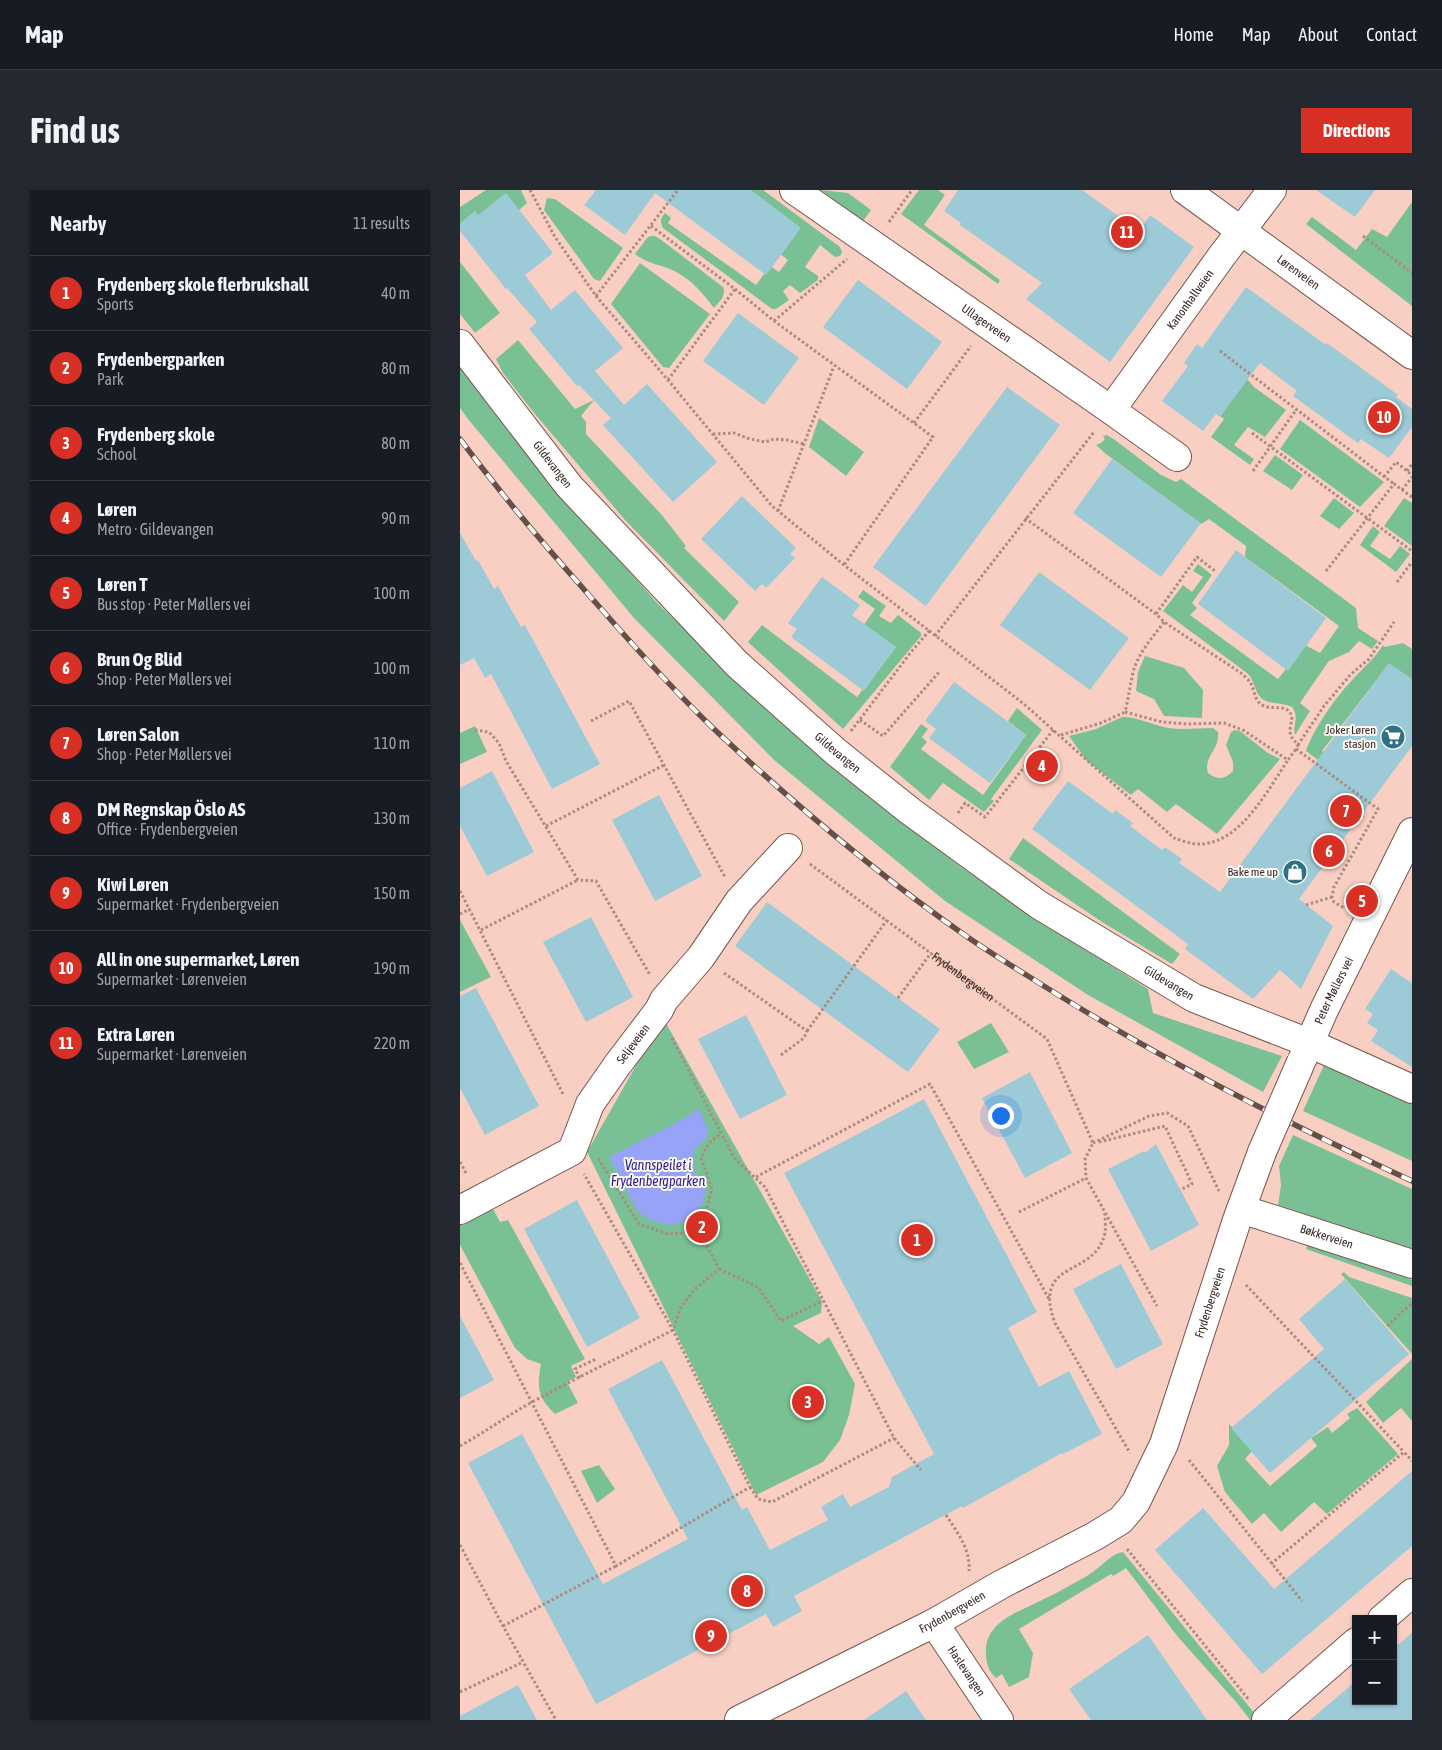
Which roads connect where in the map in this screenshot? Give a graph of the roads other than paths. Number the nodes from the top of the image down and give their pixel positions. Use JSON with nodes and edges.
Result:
{"nodes":[{"id":1,"x":794,"y":190,"type":"edge"},
{"id":2,"x":1185,"y":190,"type":"edge"},
{"id":3,"x":1272,"y":190,"type":"edge"},
{"id":4,"x":1242,"y":230,"type":"junction"},
{"id":5,"x":460,"y":344,"type":"edge"},
{"id":6,"x":1412,"y":355,"type":"edge"},
{"id":7,"x":1111,"y":410,"type":"junction"},
{"id":8,"x":1177,"y":457,"type":"dead end"},
{"id":9,"x":1412,"y":832,"type":"edge"},
{"id":10,"x":788,"y":848,"type":"road end"},
{"id":11,"x":1305,"y":1052,"type":"junction"},
{"id":12,"x":1412,"y":1089,"type":"edge"},
{"id":13,"x":1262,"y":1152,"type":"joint"},
{"id":14,"x":1231,"y":1201,"type":"junction"},
{"id":15,"x":460,"y":1210,"type":"edge"},
{"id":16,"x":1412,"y":1264,"type":"edge"},
{"id":17,"x":1412,"y":1593,"type":"edge"},
{"id":18,"x":1387,"y":1615,"type":"edge"},
{"id":19,"x":934,"y":1622,"type":"junction"},
{"id":20,"x":1352,"y":1645,"type":"edge"},
{"id":21,"x":1259,"y":1712,"type":"edge"},
{"id":22,"x":739,"y":1720,"type":"edge"},
{"id":23,"x":999,"y":1720,"type":"edge"}],
"edges":[{"from":1,"to":7,"type":"street","name":"Ullagerveien"},
{"from":2,"to":4,"type":"street","name":"Lørenveien"},
{"from":3,"to":4,"type":"street","name":"Kanonhallveien"},
{"from":4,"to":6,"type":"street","name":"Lørenveien"},
{"from":4,"to":7,"type":"street","name":"Kanonhallveien"},
{"from":5,"to":11,"type":"street","name":"Gildevangen"},
{"from":7,"to":8,"type":"street","name":"Ullagerveien"},
{"from":9,"to":11,"type":"street","name":"Peter Møllers vei"},
{"from":10,"to":15,"type":"street","name":"Seljeveien"},
{"from":11,"to":12,"type":"street","name":"Gildevangen"},
{"from":11,"to":13,"type":"street","name":"Peter Møllers vei","bridge":true},
{"from":13,"to":14,"type":"street","name":"Frydenbergveien"},
{"from":14,"to":16,"type":"street","name":"Bøkkerveien"},
{"from":14,"to":19,"type":"street","name":"Frydenbergveien"},
{"from":17,"to":18,"type":"street"},
{"from":19,"to":22,"type":"street","name":"Frydenbergveien"},
{"from":19,"to":23,"type":"street","name":"Haslevangen"},
{"from":20,"to":21,"type":"street"}]}
